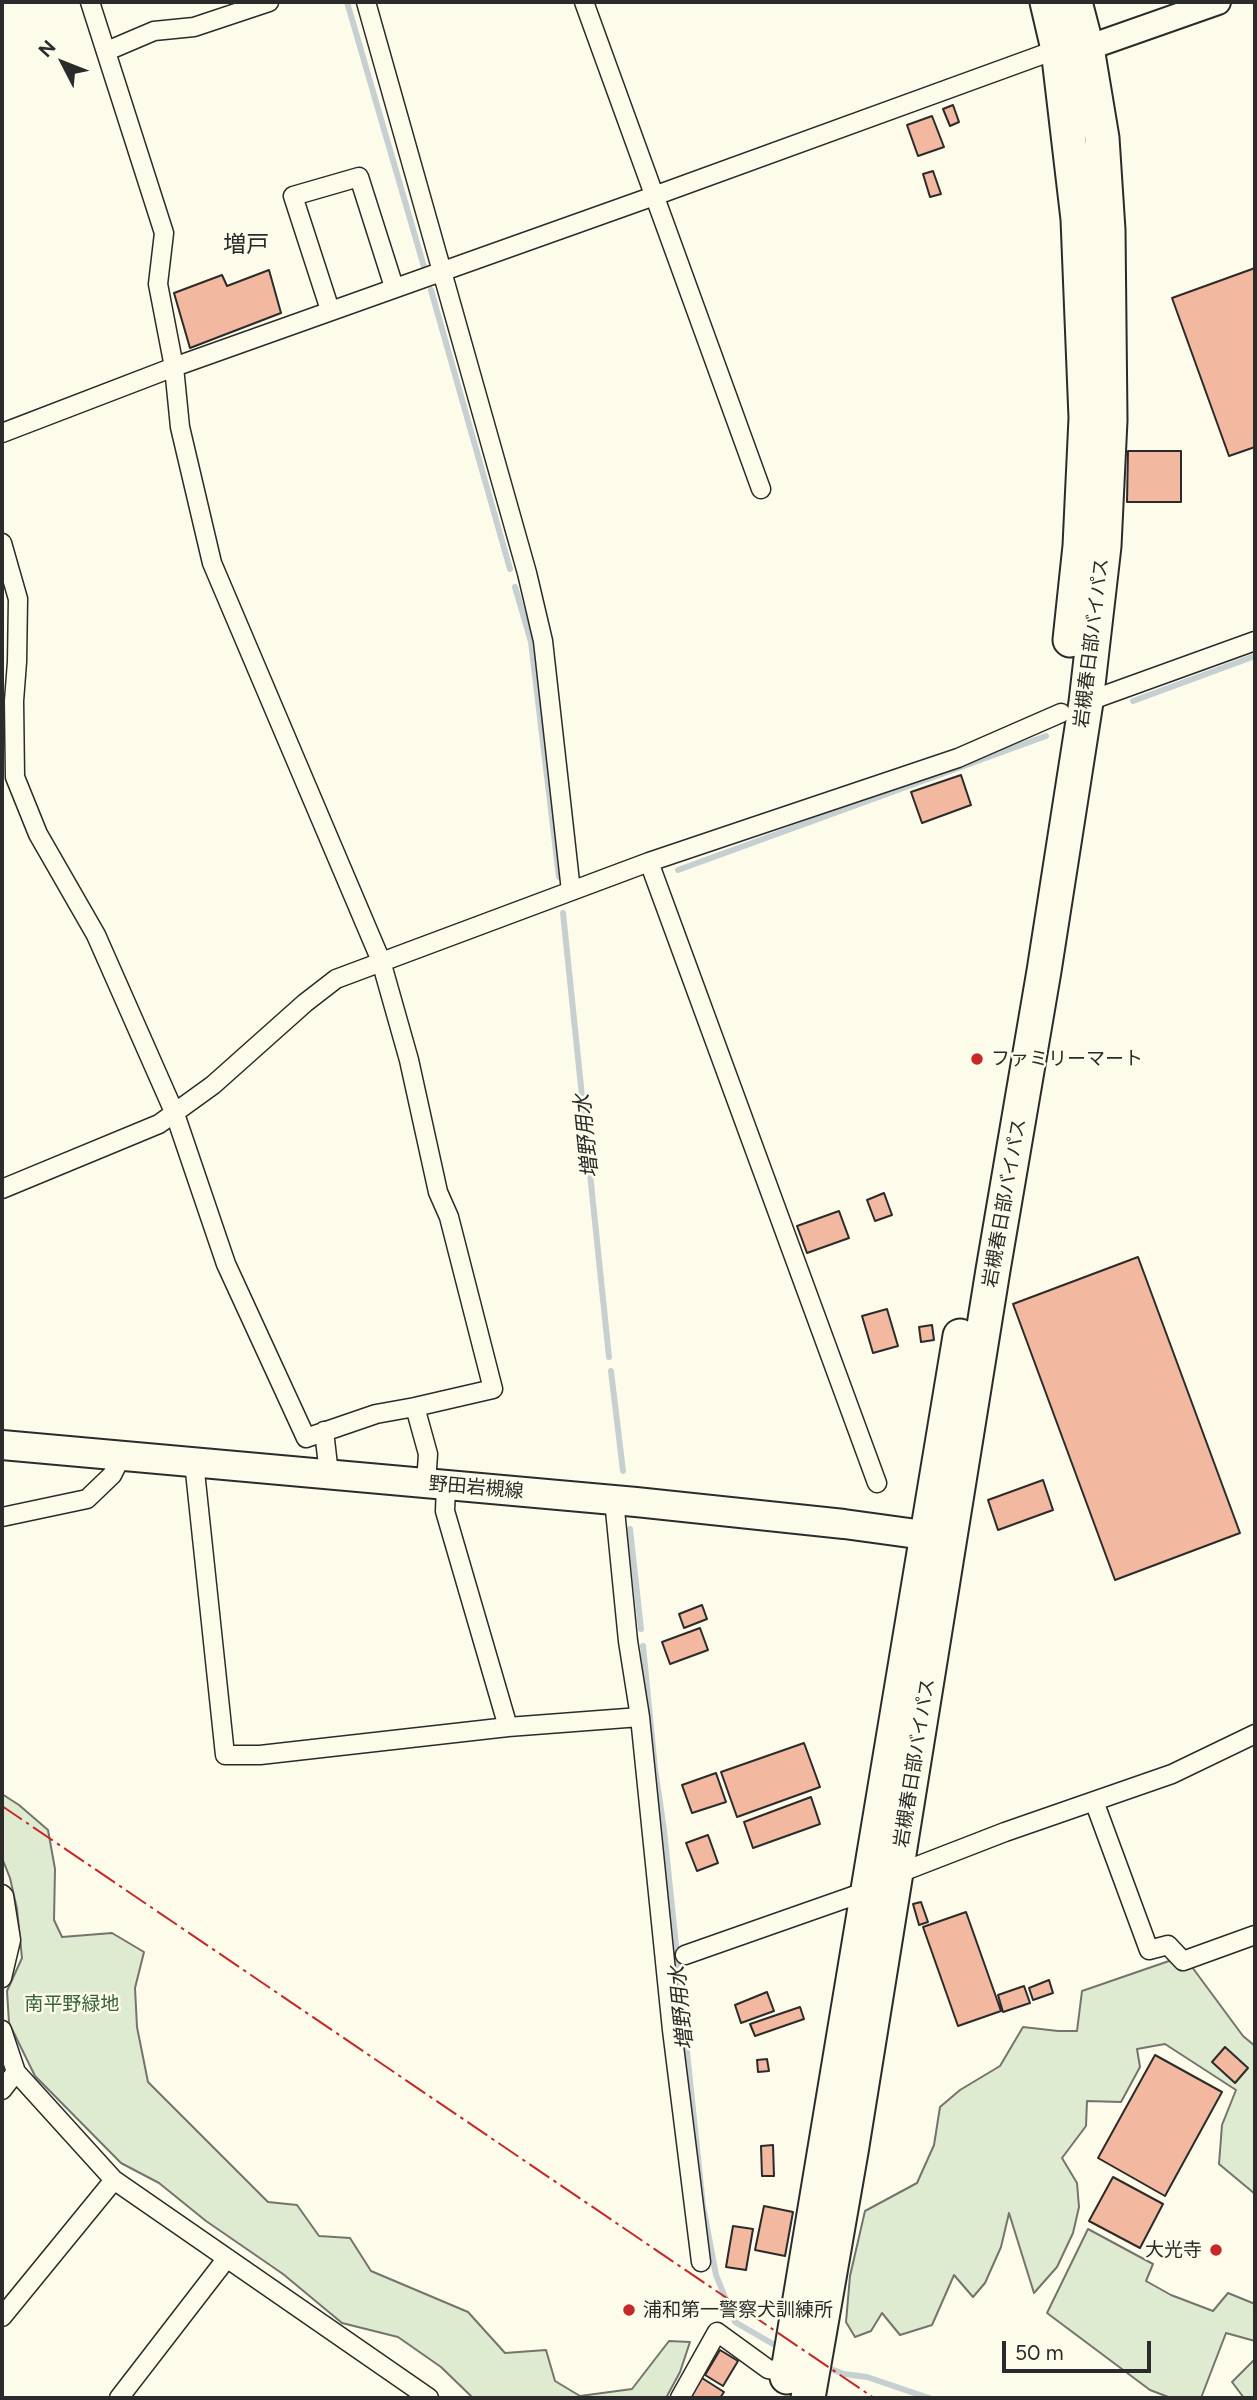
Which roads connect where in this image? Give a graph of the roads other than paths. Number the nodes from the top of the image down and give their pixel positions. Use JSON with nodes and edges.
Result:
{"nodes":[{"id":1,"x":90,"y":2,"type":"edge"},
{"id":2,"x":269,"y":2,"type":"edge"},
{"id":3,"x":366,"y":2,"type":"edge"},
{"id":4,"x":584,"y":2,"type":"edge"},
{"id":5,"x":1047,"y":2,"type":"edge"},
{"id":6,"x":1075,"y":2,"type":"edge"},
{"id":7,"x":1218,"y":2,"type":"edge"},
{"id":8,"x":1073,"y":48,"type":"junction"},
{"id":9,"x":107,"y":51,"type":"junction"},
{"id":10,"x":654,"y":196,"type":"junction"},
{"id":11,"x":441,"y":270,"type":"junction"},
{"id":12,"x":394,"y":287,"type":"junction"},
{"id":13,"x":330,"y":310,"type":"junction"},
{"id":14,"x":174,"y":366,"type":"junction"},
{"id":15,"x":2,"y":433,"type":"edge"},
{"id":16,"x":761,"y":489,"type":"dead end"},
{"id":17,"x":2,"y":543,"type":"edge"},
{"id":18,"x":1255,"y":641,"type":"edge"},
{"id":19,"x":10,"y":663,"type":"edge"},
{"id":20,"x":1074,"y":708,"type":"junction"},
{"id":21,"x":649,"y":862,"type":"junction"},
{"id":22,"x":571,"y":891,"type":"junction"},
{"id":23,"x":381,"y":961,"type":"junction"},
{"id":24,"x":175,"y":1114,"type":"junction"},
{"id":25,"x":2,"y":1189,"type":"edge"},
{"id":26,"x":415,"y":1407,"type":"junction"},
{"id":27,"x":324,"y":1431,"type":"junction"},
{"id":28,"x":2,"y":1445,"type":"edge"},
{"id":29,"x":121,"y":1455,"type":"junction"},
{"id":30,"x":194,"y":1462,"type":"junction"},
{"id":31,"x":329,"y":1474,"type":"junction"},
{"id":32,"x":877,"y":1483,"type":"dead end"},
{"id":33,"x":436,"y":1485,"type":"junction"},
{"id":34,"x":614,"y":1500,"type":"junction"},
{"id":35,"x":2,"y":1517,"type":"edge"},
{"id":36,"x":938,"y":1536,"type":"junction"},
{"id":37,"x":640,"y":1717,"type":"junction"},
{"id":38,"x":508,"y":1727,"type":"junction"},
{"id":39,"x":1255,"y":1734,"type":"edge"},
{"id":40,"x":1094,"y":1801,"type":"junction"},
{"id":41,"x":897,"y":1874,"type":"junction"},
{"id":42,"x":867,"y":1892,"type":"junction"},
{"id":43,"x":2,"y":1894,"type":"edge"},
{"id":44,"x":1255,"y":1935,"type":"edge"},
{"id":45,"x":685,"y":1955,"type":"dead end"},
{"id":46,"x":2,"y":1978,"type":"edge"},
{"id":47,"x":2,"y":2030,"type":"edge"},
{"id":48,"x":16,"y":2072,"type":"junction"},
{"id":49,"x":2,"y":2090,"type":"edge"},
{"id":50,"x":114,"y":2180,"type":"junction"},
{"id":51,"x":227,"y":2258,"type":"junction"},
{"id":52,"x":701,"y":2262,"type":"dead end"},
{"id":53,"x":2,"y":2317,"type":"edge"},
{"id":54,"x":786,"y":2385,"type":"edge"},
{"id":55,"x":119,"y":2398,"type":"edge"},
{"id":56,"x":429,"y":2398,"type":"edge"},
{"id":57,"x":680,"y":2398,"type":"edge"},
{"id":58,"x":808,"y":2398,"type":"edge"}],
"edges":[{"from":1,"to":9,"type":"street"},
{"from":2,"to":9,"type":"street"},
{"from":3,"to":11,"type":"street"},
{"from":4,"to":10,"type":"street"},
{"from":5,"to":8,"type":"highway","name":"岩槻春日部バイパス"},
{"from":6,"to":8,"type":"highway","name":"岩槻春日部バイパス"},
{"from":7,"to":8,"type":"street"},
{"from":8,"to":10,"type":"street"},
{"from":8,"to":20,"type":"highway","name":"岩槻春日部バイパス"},
{"from":9,"to":14,"type":"street"},
{"from":10,"to":11,"type":"street"},
{"from":10,"to":16,"type":"street"},
{"from":11,"to":12,"type":"street"},
{"from":11,"to":22,"type":"street"},
{"from":12,"to":13,"type":"street"},
{"from":12,"to":13,"type":"street"},
{"from":13,"to":14,"type":"street"},
{"from":14,"to":15,"type":"street"},
{"from":14,"to":23,"type":"street"},
{"from":17,"to":19,"type":"street"},
{"from":18,"to":20,"type":"street"},
{"from":19,"to":24,"type":"street"},
{"from":20,"to":21,"type":"street"},
{"from":20,"to":36,"type":"highway","name":"岩槻春日部バイパス"},
{"from":21,"to":22,"type":"street"},
{"from":21,"to":32,"type":"street"},
{"from":22,"to":23,"type":"street"},
{"from":23,"to":24,"type":"street"},
{"from":23,"to":26,"type":"street"},
{"from":24,"to":25,"type":"street"},
{"from":24,"to":27,"type":"street"},
{"from":26,"to":27,"type":"street"},
{"from":26,"to":33,"type":"street"},
{"from":27,"to":31,"type":"street"},
{"from":28,"to":29,"type":"main road","name":"野田岩槻線"},
{"from":29,"to":30,"type":"main road","name":"野田岩槻線"},
{"from":29,"to":35,"type":"street"},
{"from":30,"to":31,"type":"main road","name":"野田岩槻線"},
{"from":30,"to":38,"type":"street"},
{"from":31,"to":33,"type":"main road","name":"野田岩槻線"},
{"from":33,"to":34,"type":"main road","name":"野田岩槻線"},
{"from":33,"to":38,"type":"street"},
{"from":34,"to":36,"type":"main road","name":"野田岩槻線"},
{"from":34,"to":37,"type":"street"},
{"from":36,"to":41,"type":"highway","name":"岩槻春日部バイパス"},
{"from":36,"to":42,"type":"highway","name":"岩槻春日部バイパス"},
{"from":37,"to":38,"type":"street"},
{"from":37,"to":52,"type":"street"},
{"from":39,"to":40,"type":"street"},
{"from":40,"to":41,"type":"street"},
{"from":40,"to":44,"type":"street"},
{"from":41,"to":42,"type":"street"},
{"from":41,"to":58,"type":"highway","name":"岩槻春日部バイパス"},
{"from":42,"to":45,"type":"street"},
{"from":42,"to":54,"type":"highway","name":"岩槻春日部バイパス"},
{"from":43,"to":46,"type":"street"},
{"from":47,"to":48,"type":"street"},
{"from":48,"to":49,"type":"street"},
{"from":48,"to":50,"type":"street"},
{"from":50,"to":51,"type":"street"},
{"from":50,"to":53,"type":"street"},
{"from":51,"to":55,"type":"street"},
{"from":51,"to":56,"type":"street"},
{"from":54,"to":57,"type":"street"}]}
